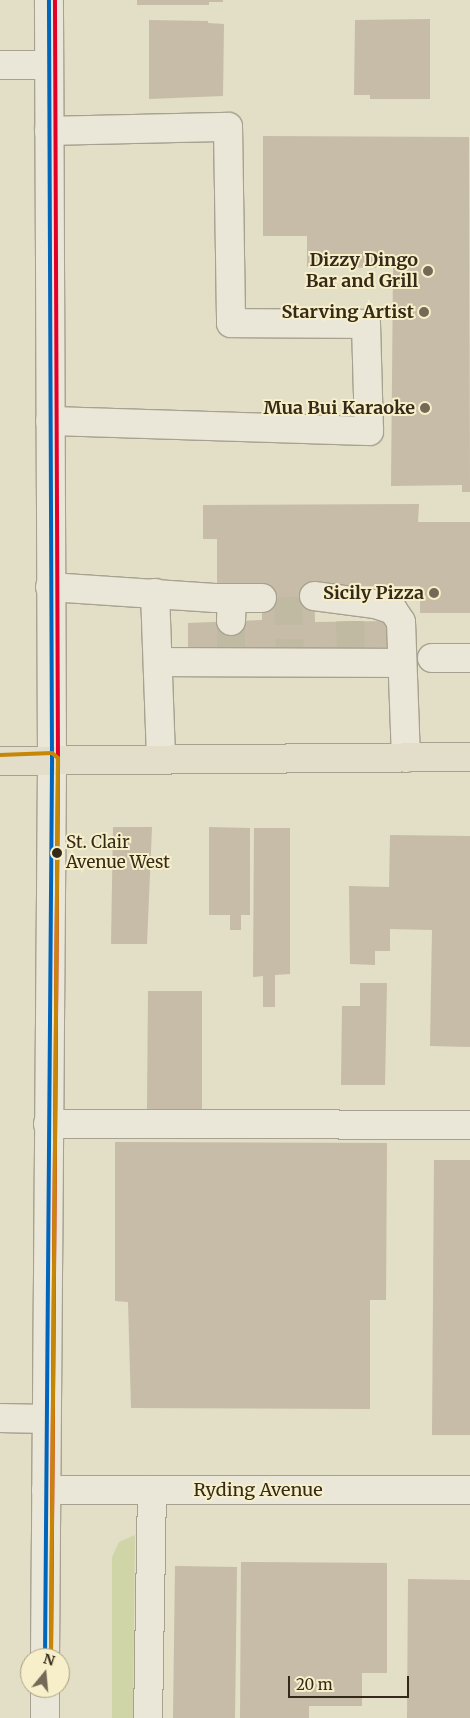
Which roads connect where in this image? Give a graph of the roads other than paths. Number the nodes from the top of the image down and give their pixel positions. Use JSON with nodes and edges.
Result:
{"nodes":[{"id":1,"x":49,"y":0,"type":"edge"},
{"id":2,"x":0,"y":65,"type":"edge"},
{"id":3,"x":49,"y":65,"type":"junction"},
{"id":4,"x":49,"y":131,"type":"junction"},
{"id":5,"x":50,"y":421,"type":"junction"},
{"id":6,"x":50,"y":587,"type":"junction"},
{"id":7,"x":155,"y":593,"type":"junction"},
{"id":8,"x":314,"y":596,"type":"dead end"},
{"id":9,"x":262,"y":598,"type":"dead end"},
{"id":10,"x":432,"y":658,"type":"dead end"},
{"id":11,"x":470,"y":658,"type":"edge"},
{"id":12,"x":158,"y":662,"type":"junction"},
{"id":13,"x":402,"y":663,"type":"junction"},
{"id":14,"x":470,"y":757,"type":"edge"},
{"id":15,"x":406,"y":758,"type":"junction"},
{"id":16,"x":52,"y":759,"type":"junction"},
{"id":17,"x":161,"y":759,"type":"junction"},
{"id":18,"x":0,"y":761,"type":"edge"},
{"id":19,"x":48,"y":1124,"type":"junction"},
{"id":20,"x":470,"y":1125,"type":"edge"},
{"id":21,"x":0,"y":1418,"type":"edge"},
{"id":22,"x":46,"y":1419,"type":"junction"},
{"id":23,"x":46,"y":1490,"type":"junction"},
{"id":24,"x":152,"y":1490,"type":"junction"},
{"id":25,"x":470,"y":1490,"type":"edge"},
{"id":26,"x":45,"y":1648,"type":"edge"},
{"id":27,"x":45,"y":1698,"type":"edge"},
{"id":28,"x":45,"y":1718,"type":"edge"},
{"id":29,"x":148,"y":1718,"type":"edge"}],
"edges":[{"from":1,"to":3,"type":"street"},
{"from":2,"to":3,"type":"street"},
{"from":3,"to":4,"type":"street"},
{"from":4,"to":5,"type":"street"},
{"from":4,"to":5,"type":"street"},
{"from":5,"to":6,"type":"street"},
{"from":6,"to":7,"type":"street"},
{"from":6,"to":16,"type":"street"},
{"from":7,"to":9,"type":"street"},
{"from":7,"to":12,"type":"street"},
{"from":8,"to":13,"type":"street"},
{"from":10,"to":11,"type":"street"},
{"from":12,"to":13,"type":"street"},
{"from":12,"to":17,"type":"street"},
{"from":13,"to":15,"type":"street"},
{"from":14,"to":15,"type":"main road"},
{"from":15,"to":17,"type":"main road"},
{"from":16,"to":17,"type":"main road"},
{"from":16,"to":18,"type":"main road"},
{"from":16,"to":19,"type":"street"},
{"from":19,"to":20,"type":"street"},
{"from":19,"to":22,"type":"street"},
{"from":21,"to":22,"type":"street"},
{"from":22,"to":23,"type":"street"},
{"from":23,"to":24,"type":"street","name":"Ryding Avenue"},
{"from":23,"to":26,"type":"street"},
{"from":24,"to":25,"type":"street","name":"Ryding Avenue"},
{"from":24,"to":29,"type":"street"},
{"from":27,"to":28,"type":"street"}]}
